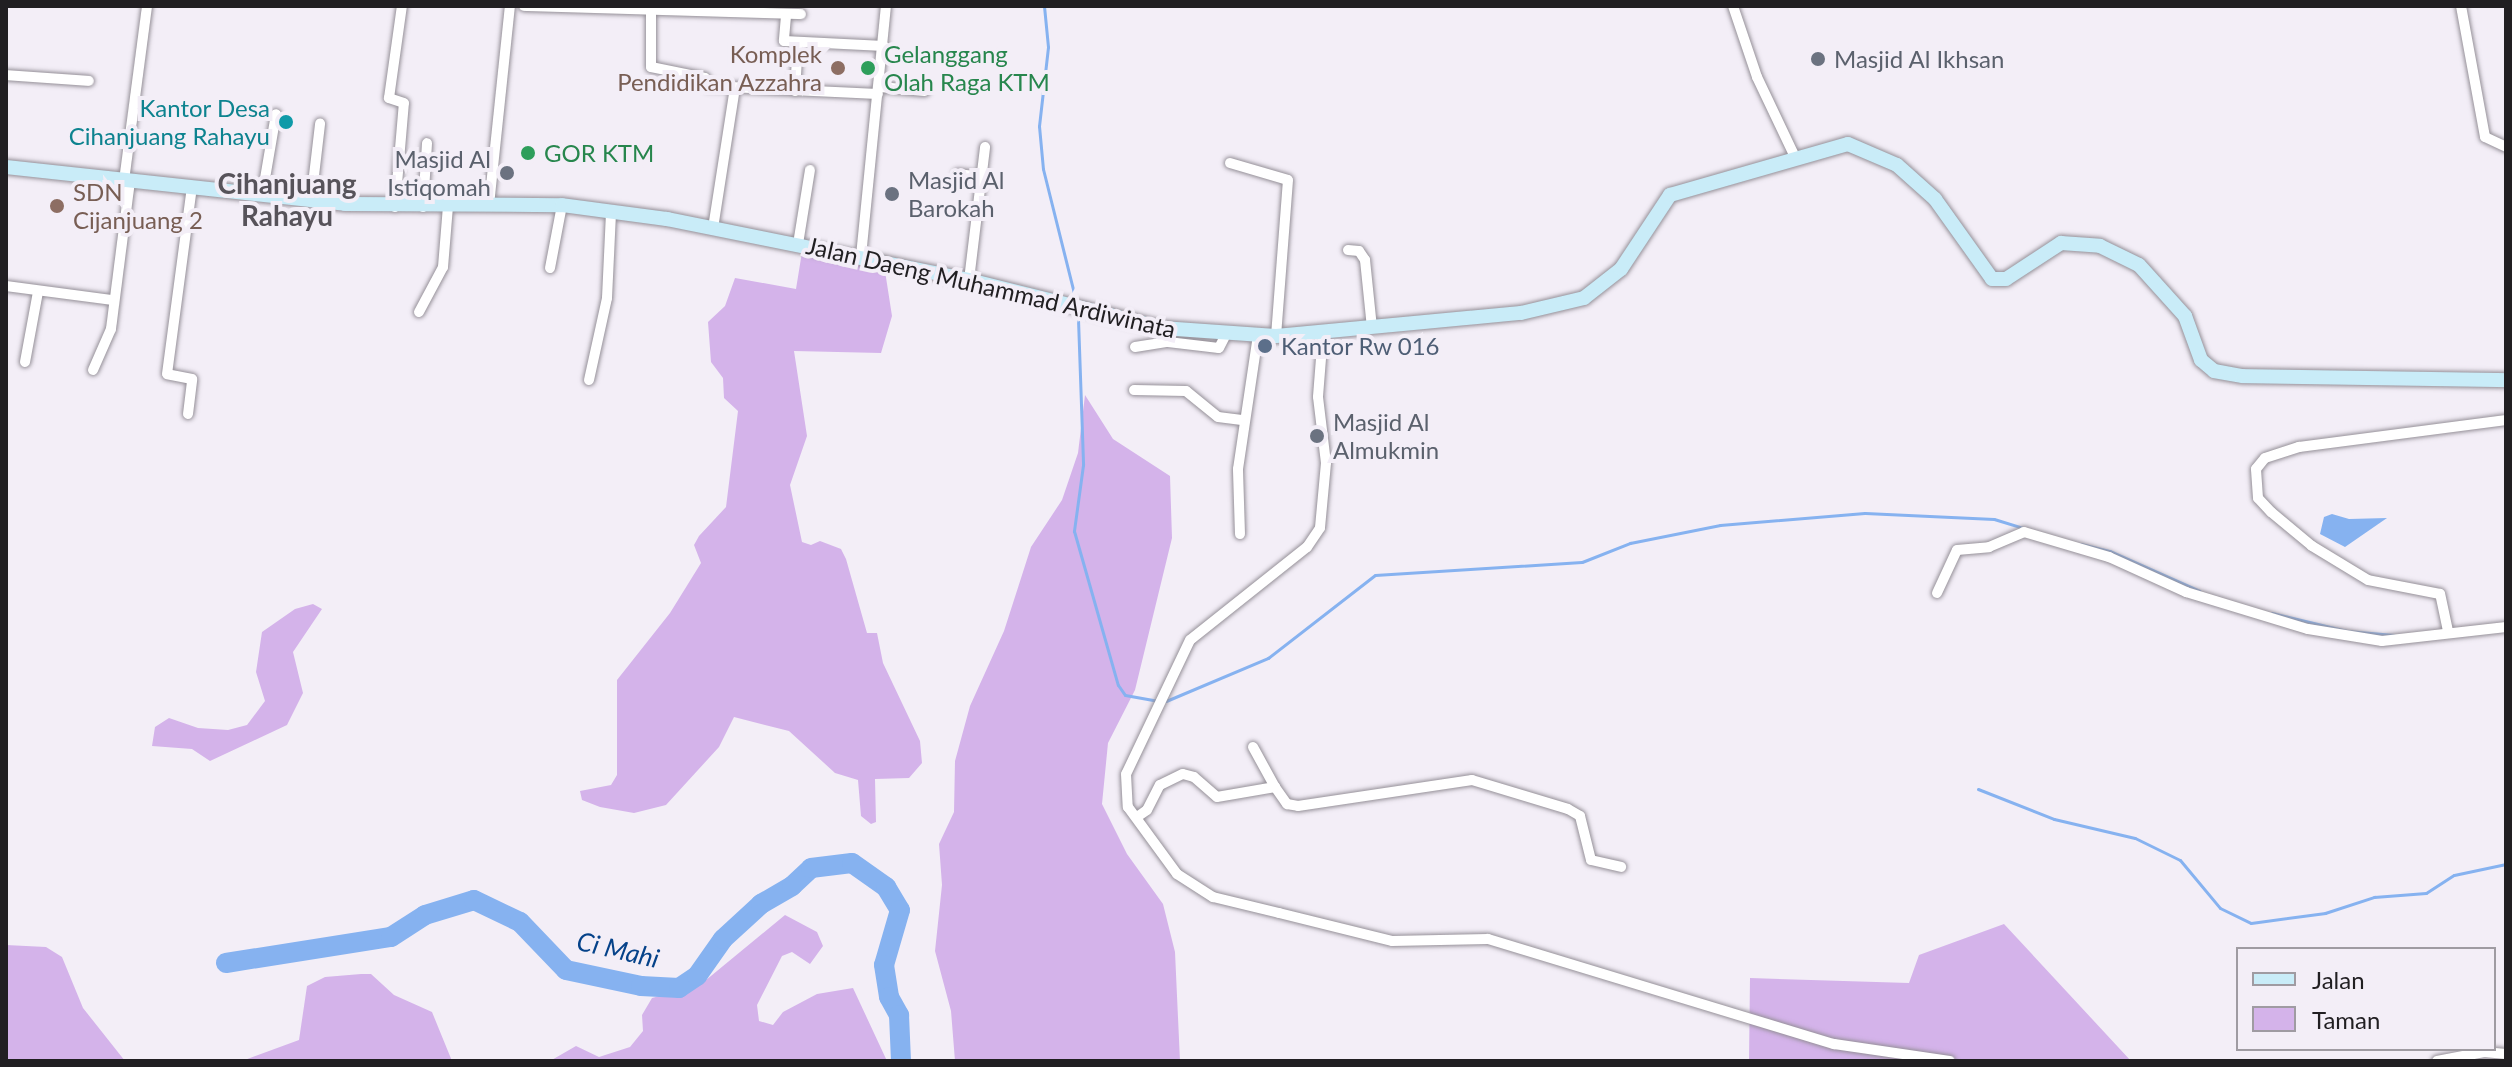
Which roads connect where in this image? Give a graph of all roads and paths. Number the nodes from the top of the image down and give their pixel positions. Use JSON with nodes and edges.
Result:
{"nodes":[{"id":1,"x":147,"y":6,"type":"edge"},
{"id":2,"x":402,"y":6,"type":"edge"},
{"id":3,"x":510,"y":6,"type":"edge"},
{"id":4,"x":524,"y":6,"type":"edge"},
{"id":5,"x":886,"y":6,"type":"edge"},
{"id":6,"x":1733,"y":6,"type":"edge"},
{"id":7,"x":2461,"y":6,"type":"edge"},
{"id":8,"x":651,"y":10,"type":"junction"},
{"id":9,"x":801,"y":14,"type":"dead end"},
{"id":10,"x":786,"y":16,"type":"junction"},
{"id":11,"x":798,"y":42,"type":"junction"},
{"id":12,"x":884,"y":46,"type":"junction"},
{"id":13,"x":6,"y":75,"type":"edge"},
{"id":14,"x":89,"y":81,"type":"dead end"},
{"id":15,"x":735,"y":88,"type":"junction"},
{"id":16,"x":879,"y":90,"type":"junction"},
{"id":17,"x":795,"y":91,"type":"junction"},
{"id":18,"x":925,"y":91,"type":"dead end"},
{"id":19,"x":276,"y":114,"type":"dead end"},
{"id":20,"x":320,"y":124,"type":"dead end"},
{"id":21,"x":427,"y":143,"type":"dead end"},
{"id":22,"x":985,"y":147,"type":"dead end"},
{"id":23,"x":2506,"y":147,"type":"edge"},
{"id":24,"x":1795,"y":157,"type":"junction"},
{"id":25,"x":1230,"y":163,"type":"dead end"},
{"id":26,"x":6,"y":167,"type":"edge"},
{"id":27,"x":810,"y":170,"type":"dead end"},
{"id":28,"x":958,"y":174,"type":"dead end"},
{"id":29,"x":982,"y":177,"type":"junction"},
{"id":30,"x":127,"y":181,"type":"junction"},
{"id":31,"x":192,"y":187,"type":"junction"},
{"id":32,"x":262,"y":196,"type":"junction"},
{"id":33,"x":311,"y":201,"type":"junction"},
{"id":34,"x":489,"y":205,"type":"junction"},
{"id":35,"x":562,"y":205,"type":"junction"},
{"id":36,"x":448,"y":206,"type":"junction"},
{"id":37,"x":395,"y":207,"type":"junction"},
{"id":38,"x":423,"y":207,"type":"junction"},
{"id":39,"x":611,"y":212,"type":"junction"},
{"id":40,"x":713,"y":228,"type":"junction"},
{"id":41,"x":798,"y":244,"type":"junction"},
{"id":42,"x":1348,"y":250,"type":"dead end"},
{"id":43,"x":861,"y":256,"type":"junction"},
{"id":44,"x":550,"y":268,"type":"dead end"},
{"id":45,"x":969,"y":280,"type":"junction"},
{"id":46,"x":6,"y":286,"type":"edge"},
{"id":47,"x":38,"y":292,"type":"junction"},
{"id":48,"x":113,"y":300,"type":"junction"},
{"id":49,"x":419,"y":312,"type":"dead end"},
{"id":50,"x":1372,"y":328,"type":"junction"},
{"id":51,"x":1323,"y":333,"type":"junction"},
{"id":52,"x":1226,"y":334,"type":"junction"},
{"id":53,"x":1258,"y":335,"type":"junction"},
{"id":54,"x":1276,"y":336,"type":"junction"},
{"id":55,"x":1135,"y":347,"type":"dead end"},
{"id":56,"x":25,"y":362,"type":"dead end"},
{"id":57,"x":93,"y":370,"type":"dead end"},
{"id":58,"x":589,"y":380,"type":"dead end"},
{"id":59,"x":2506,"y":380,"type":"edge"},
{"id":60,"x":1134,"y":390,"type":"dead end"},
{"id":61,"x":188,"y":414,"type":"dead end"},
{"id":62,"x":1244,"y":420,"type":"junction"},
{"id":63,"x":2506,"y":420,"type":"edge"},
{"id":64,"x":1240,"y":534,"type":"dead end"},
{"id":65,"x":1937,"y":593,"type":"dead end"},
{"id":66,"x":2506,"y":627,"type":"edge"},
{"id":67,"x":2448,"y":631,"type":"junction"},
{"id":68,"x":1253,"y":747,"type":"dead end"},
{"id":69,"x":1275,"y":787,"type":"junction"},
{"id":70,"x":1137,"y":817,"type":"junction"},
{"id":71,"x":1621,"y":867,"type":"dead end"},
{"id":72,"x":2506,"y":1054,"type":"edge"},
{"id":73,"x":1950,"y":1061,"type":"edge"},
{"id":74,"x":2437,"y":1061,"type":"edge"}],
"edges":[{"from":1,"to":30,"type":"street"},
{"from":2,"to":37,"type":"street"},
{"from":3,"to":34,"type":"street"},
{"from":4,"to":8,"type":"street"},
{"from":5,"to":12,"type":"street"},
{"from":6,"to":24,"type":"street"},
{"from":7,"to":23,"type":"street"},
{"from":8,"to":10,"type":"street"},
{"from":8,"to":15,"type":"street"},
{"from":9,"to":10,"type":"street"},
{"from":10,"to":11,"type":"street"},
{"from":11,"to":12,"type":"street"},
{"from":11,"to":17,"type":"street"},
{"from":12,"to":16,"type":"street"},
{"from":13,"to":14,"type":"street"},
{"from":15,"to":17,"type":"street"},
{"from":15,"to":40,"type":"street"},
{"from":16,"to":17,"type":"street"},
{"from":16,"to":18,"type":"street"},
{"from":16,"to":43,"type":"street"},
{"from":19,"to":32,"type":"street"},
{"from":20,"to":33,"type":"street"},
{"from":21,"to":38,"type":"street"},
{"from":22,"to":29,"type":"street"},
{"from":24,"to":50,"type":"main road","name":"Jalan Daeng Muhammad Ardiwinata"},
{"from":24,"to":59,"type":"main road","name":"Jalan Daeng Muhammad Ardiwinata"},
{"from":25,"to":54,"type":"street"},
{"from":26,"to":30,"type":"main road","name":"Jalan Daeng Muhammad Ardiwinata"},
{"from":27,"to":41,"type":"street"},
{"from":28,"to":29,"type":"street"},
{"from":29,"to":45,"type":"street"},
{"from":30,"to":31,"type":"main road","name":"Jalan Daeng Muhammad Ardiwinata"},
{"from":30,"to":48,"type":"street"},
{"from":31,"to":32,"type":"main road","name":"Jalan Daeng Muhammad Ardiwinata"},
{"from":31,"to":61,"type":"street"},
{"from":32,"to":33,"type":"main road","name":"Jalan Daeng Muhammad Ardiwinata"},
{"from":33,"to":37,"type":"main road","name":"Jalan Daeng Muhammad Ardiwinata"},
{"from":34,"to":35,"type":"main road","name":"Jalan Daeng Muhammad Ardiwinata"},
{"from":34,"to":36,"type":"main road","name":"Jalan Daeng Muhammad Ardiwinata"},
{"from":35,"to":39,"type":"main road","name":"Jalan Daeng Muhammad Ardiwinata"},
{"from":35,"to":44,"type":"street"},
{"from":36,"to":38,"type":"main road","name":"Jalan Daeng Muhammad Ardiwinata"},
{"from":36,"to":49,"type":"street"},
{"from":37,"to":38,"type":"main road","name":"Jalan Daeng Muhammad Ardiwinata"},
{"from":39,"to":40,"type":"main road","name":"Jalan Daeng Muhammad Ardiwinata"},
{"from":39,"to":58,"type":"street"},
{"from":40,"to":41,"type":"main road","name":"Jalan Daeng Muhammad Ardiwinata"},
{"from":41,"to":43,"type":"main road","name":"Jalan Daeng Muhammad Ardiwinata"},
{"from":42,"to":50,"type":"street"},
{"from":43,"to":45,"type":"main road","name":"Jalan Daeng Muhammad Ardiwinata"},
{"from":45,"to":52,"type":"main road","name":"Jalan Daeng Muhammad Ardiwinata"},
{"from":46,"to":47,"type":"street"},
{"from":47,"to":48,"type":"street"},
{"from":47,"to":56,"type":"street"},
{"from":48,"to":57,"type":"street"},
{"from":50,"to":51,"type":"main road","name":"Jalan Daeng Muhammad Ardiwinata"},
{"from":51,"to":54,"type":"main road","name":"Jalan Daeng Muhammad Ardiwinata"},
{"from":51,"to":70,"type":"street"},
{"from":52,"to":53,"type":"main road","name":"Jalan Daeng Muhammad Ardiwinata"},
{"from":52,"to":55,"type":"street"},
{"from":53,"to":54,"type":"main road","name":"Jalan Daeng Muhammad Ardiwinata"},
{"from":53,"to":62,"type":"street"},
{"from":60,"to":62,"type":"street"},
{"from":62,"to":64,"type":"street"},
{"from":63,"to":67,"type":"street"},
{"from":65,"to":67,"type":"street"},
{"from":66,"to":67,"type":"street"},
{"from":68,"to":69,"type":"street"},
{"from":69,"to":70,"type":"street"},
{"from":69,"to":71,"type":"street"},
{"from":70,"to":73,"type":"street"},
{"from":72,"to":74,"type":"street"}]}
